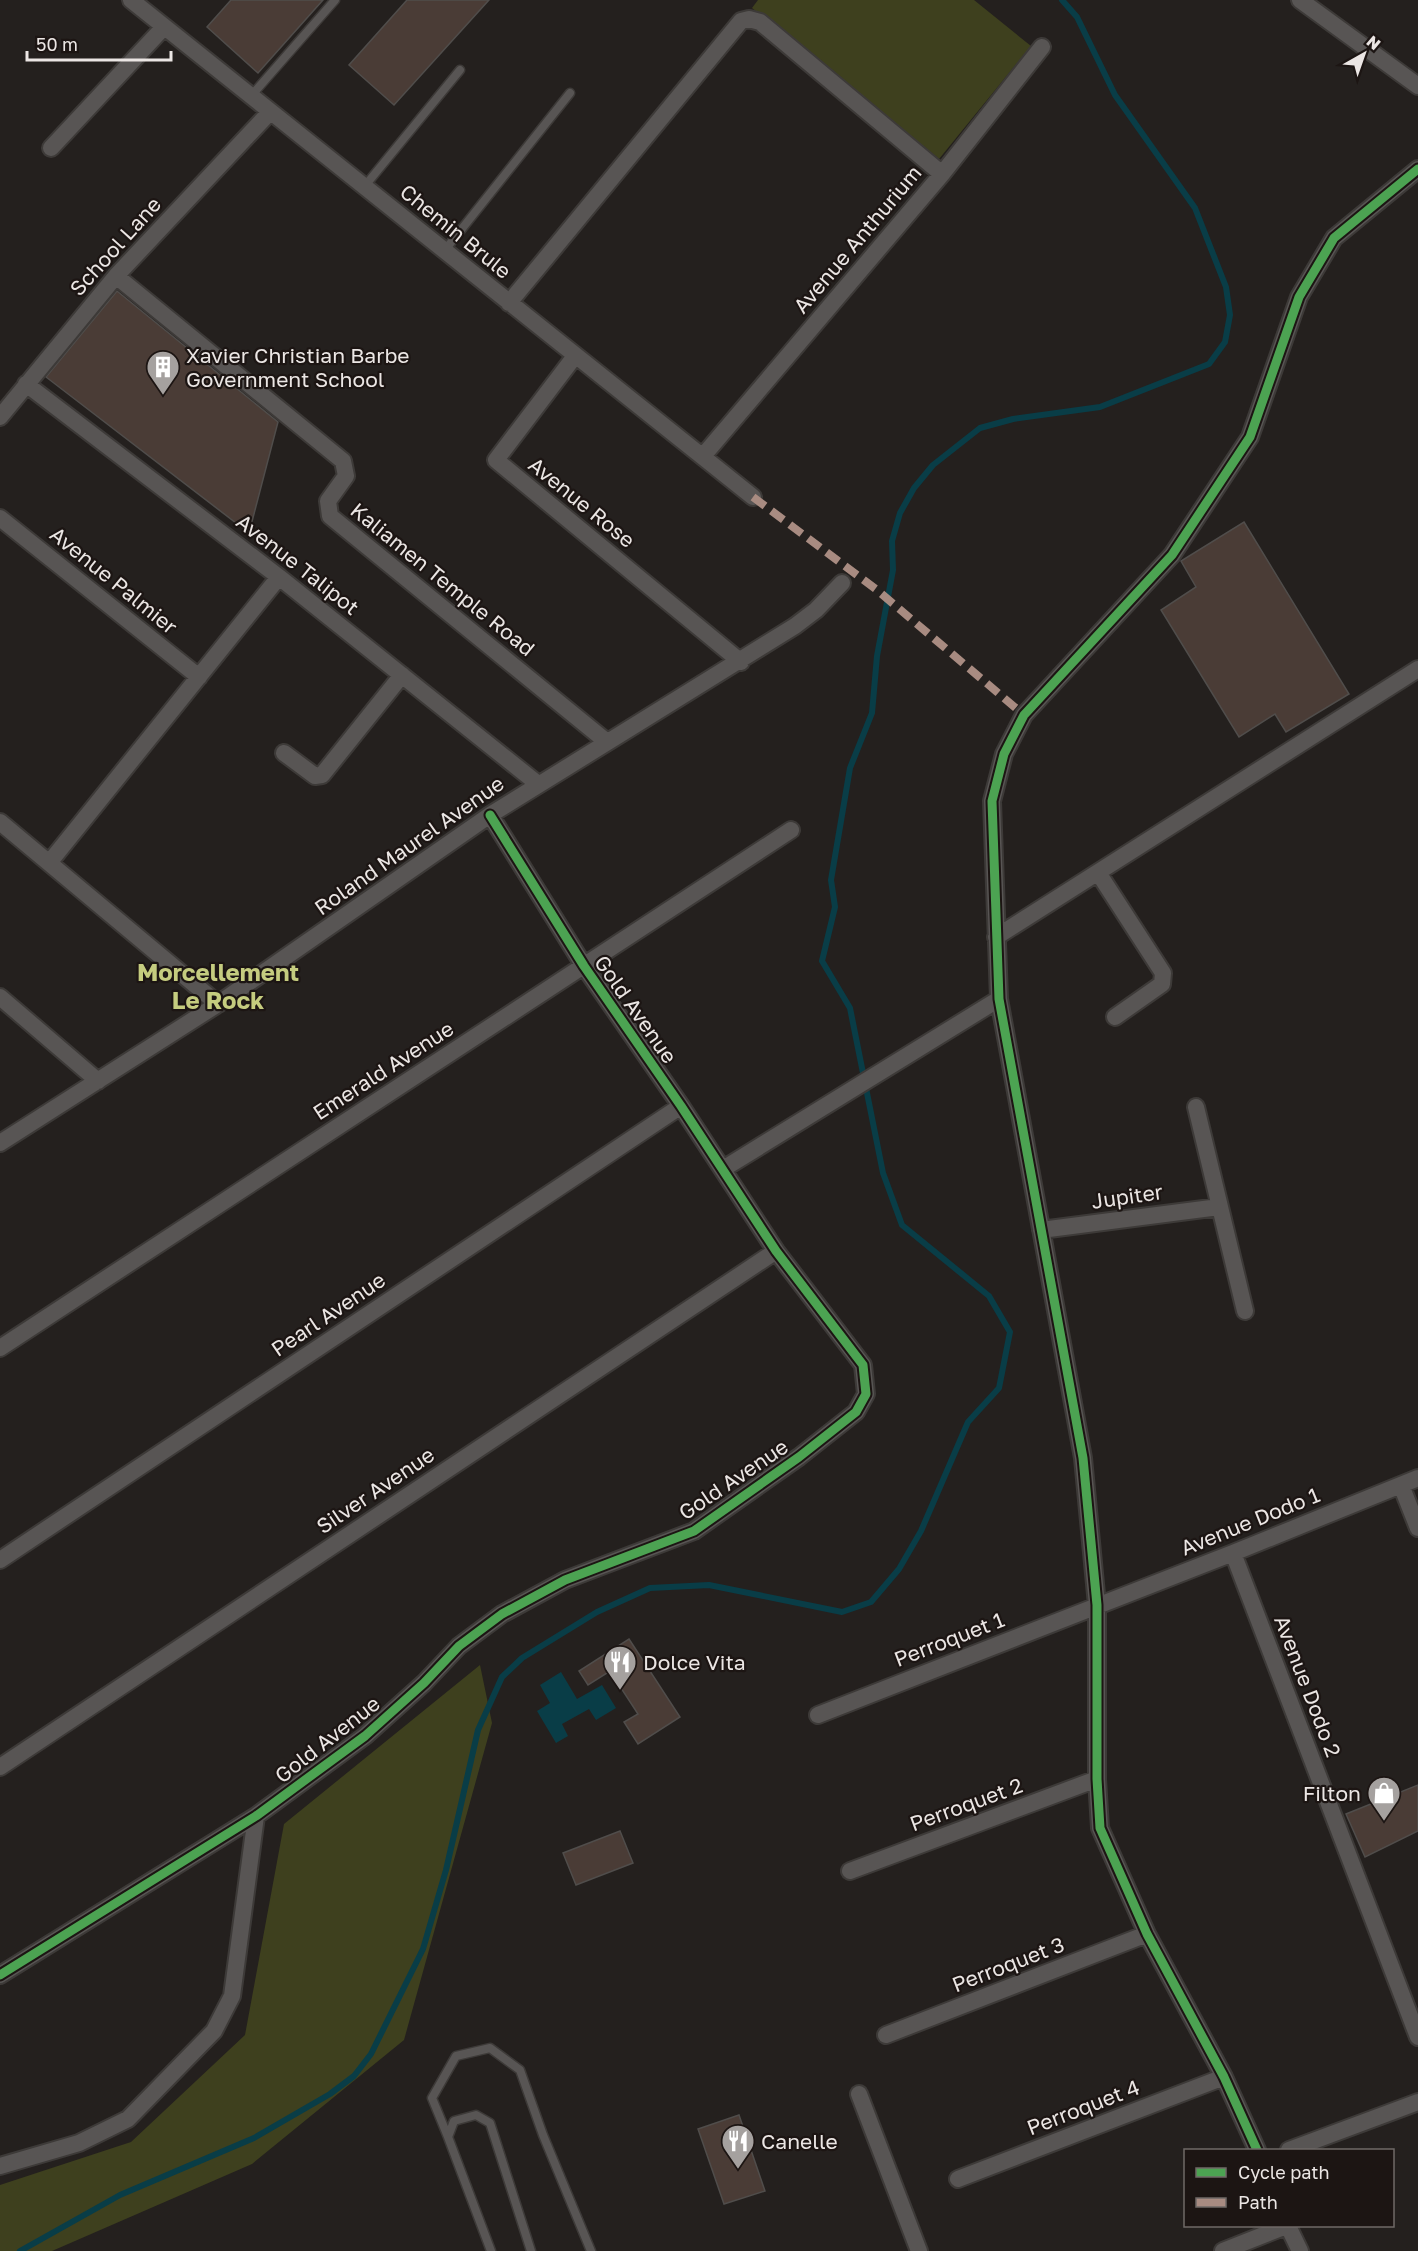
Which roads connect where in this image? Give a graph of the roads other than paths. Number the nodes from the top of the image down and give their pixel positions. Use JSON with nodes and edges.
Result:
{"nodes":[{"id":1,"x":131,"y":0,"type":"edge"},
{"id":2,"x":335,"y":0,"type":"edge"},
{"id":3,"x":1300,"y":0,"type":"edge"},
{"id":4,"x":164,"y":27,"type":"junction"},
{"id":5,"x":1042,"y":47,"type":"dead end"},
{"id":6,"x":460,"y":70,"type":"dead end"},
{"id":7,"x":1418,"y":86,"type":"edge"},
{"id":8,"x":570,"y":93,"type":"dead end"},
{"id":9,"x":251,"y":96,"type":"junction"},
{"id":10,"x":270,"y":112,"type":"junction"},
{"id":11,"x":51,"y":148,"type":"dead end"},
{"id":12,"x":1418,"y":169,"type":"edge"},
{"id":13,"x":942,"y":174,"type":"junction"},
{"id":14,"x":364,"y":187,"type":"junction"},
{"id":15,"x":445,"y":250,"type":"junction"},
{"id":16,"x":116,"y":276,"type":"junction"},
{"id":17,"x":509,"y":303,"type":"junction"},
{"id":18,"x":575,"y":356,"type":"junction"},
{"id":19,"x":26,"y":384,"type":"junction"},
{"id":20,"x":0,"y":417,"type":"edge"},
{"id":21,"x":703,"y":456,"type":"junction"},
{"id":22,"x":753,"y":497,"type":"dead end"},
{"id":23,"x":0,"y":518,"type":"edge"},
{"id":24,"x":279,"y":578,"type":"junction"},
{"id":25,"x":842,"y":583,"type":"dead end"},
{"id":26,"x":741,"y":662,"type":"junction"},
{"id":27,"x":1418,"y":669,"type":"edge"},
{"id":28,"x":402,"y":675,"type":"junction"},
{"id":29,"x":199,"y":677,"type":"junction"},
{"id":30,"x":607,"y":742,"type":"junction"},
{"id":31,"x":284,"y":753,"type":"dead end"},
{"id":32,"x":538,"y":784,"type":"junction"},
{"id":33,"x":490,"y":815,"type":"junction"},
{"id":34,"x":0,"y":822,"type":"edge"},
{"id":35,"x":791,"y":830,"type":"dead end"},
{"id":36,"x":49,"y":863,"type":"junction"},
{"id":37,"x":1099,"y":874,"type":"junction"},
{"id":38,"x":996,"y":937,"type":"junction"},
{"id":39,"x":584,"y":966,"type":"junction"},
{"id":40,"x":0,"y":998,"type":"edge"},
{"id":41,"x":999,"y":999,"type":"junction"},
{"id":42,"x":218,"y":1004,"type":"junction"},
{"id":43,"x":1115,"y":1017,"type":"dead end"},
{"id":44,"x":98,"y":1081,"type":"junction"},
{"id":45,"x":681,"y":1106,"type":"junction"},
{"id":46,"x":1196,"y":1107,"type":"dead end"},
{"id":47,"x":0,"y":1143,"type":"edge"},
{"id":48,"x":723,"y":1168,"type":"junction"},
{"id":49,"x":1219,"y":1207,"type":"junction"},
{"id":50,"x":1041,"y":1230,"type":"junction"},
{"id":51,"x":776,"y":1251,"type":"junction"},
{"id":52,"x":1245,"y":1311,"type":"dead end"},
{"id":53,"x":0,"y":1348,"type":"edge"},
{"id":54,"x":1418,"y":1478,"type":"edge"},
{"id":55,"x":1401,"y":1485,"type":"junction"},
{"id":56,"x":1418,"y":1528,"type":"edge"},
{"id":57,"x":1233,"y":1553,"type":"junction"},
{"id":58,"x":0,"y":1560,"type":"edge"},
{"id":59,"x":1097,"y":1605,"type":"junction"},
{"id":60,"x":818,"y":1715,"type":"dead end"},
{"id":61,"x":0,"y":1767,"type":"edge"},
{"id":62,"x":1097,"y":1779,"type":"junction"},
{"id":63,"x":256,"y":1816,"type":"junction"},
{"id":64,"x":850,"y":1871,"type":"dead end"},
{"id":65,"x":1146,"y":1934,"type":"junction"},
{"id":66,"x":0,"y":1975,"type":"edge"},
{"id":67,"x":885,"y":2035,"type":"dead end"},
{"id":68,"x":1418,"y":2037,"type":"edge"},
{"id":69,"x":1224,"y":2077,"type":"junction"},
{"id":70,"x":859,"y":2094,"type":"dead end"},
{"id":71,"x":1418,"y":2102,"type":"edge"},
{"id":72,"x":448,"y":2137,"type":"junction"},
{"id":73,"x":1256,"y":2149,"type":"edge"},
{"id":74,"x":1294,"y":2149,"type":"edge"},
{"id":75,"x":0,"y":2166,"type":"edge"},
{"id":76,"x":958,"y":2179,"type":"dead end"},
{"id":77,"x":1284,"y":2227,"type":"edge"},
{"id":78,"x":1288,"y":2227,"type":"edge"},
{"id":79,"x":491,"y":2251,"type":"edge"},
{"id":80,"x":531,"y":2251,"type":"edge"},
{"id":81,"x":591,"y":2251,"type":"edge"},
{"id":82,"x":920,"y":2251,"type":"edge"},
{"id":83,"x":1223,"y":2251,"type":"edge"},
{"id":84,"x":1300,"y":2251,"type":"edge"}],
"edges":[{"from":1,"to":4,"type":"street","name":"Chemin Brule"},
{"from":2,"to":9,"type":"lane"},
{"from":3,"to":7,"type":"street"},
{"from":4,"to":9,"type":"street","name":"Chemin Brule"},
{"from":4,"to":11,"type":"street"},
{"from":5,"to":13,"type":"street","name":"Avenue Anthurium"},
{"from":6,"to":14,"type":"lane"},
{"from":8,"to":15,"type":"lane"},
{"from":9,"to":10,"type":"street","name":"Chemin Brule"},
{"from":10,"to":14,"type":"street","name":"Chemin Brule"},
{"from":10,"to":16,"type":"street","name":"School Lane"},
{"from":12,"to":38,"type":"street"},
{"from":13,"to":17,"type":"street"},
{"from":13,"to":21,"type":"street","name":"Avenue Anthurium"},
{"from":14,"to":15,"type":"street","name":"Chemin Brule"},
{"from":15,"to":17,"type":"street","name":"Chemin Brule"},
{"from":16,"to":19,"type":"street","name":"School Lane"},
{"from":16,"to":30,"type":"street","name":"Kaliamen Temple Road"},
{"from":17,"to":18,"type":"street","name":"Chemin Brule"},
{"from":18,"to":21,"type":"street","name":"Chemin Brule"},
{"from":18,"to":26,"type":"street","name":"Avenue Rose"},
{"from":19,"to":20,"type":"street","name":"School Lane"},
{"from":19,"to":24,"type":"street","name":"Avenue Talipot"},
{"from":21,"to":22,"type":"street","name":"Chemin Brule"},
{"from":23,"to":29,"type":"street","name":"Avenue Palmier"},
{"from":24,"to":28,"type":"street","name":"Avenue Talipot"},
{"from":24,"to":29,"type":"street"},
{"from":25,"to":26,"type":"street","name":"Roland Maurel Avenue"},
{"from":26,"to":30,"type":"street","name":"Roland Maurel Avenue"},
{"from":27,"to":37,"type":"street"},
{"from":28,"to":31,"type":"street"},
{"from":28,"to":32,"type":"street","name":"Avenue Talipot"},
{"from":29,"to":36,"type":"street"},
{"from":30,"to":32,"type":"street","name":"Roland Maurel Avenue"},
{"from":32,"to":33,"type":"street","name":"Roland Maurel Avenue"},
{"from":33,"to":39,"type":"street","name":"Gold Avenue"},
{"from":33,"to":42,"type":"street","name":"Roland Maurel Avenue"},
{"from":34,"to":36,"type":"street"},
{"from":35,"to":39,"type":"street","name":"Emerald Avenue"},
{"from":36,"to":42,"type":"street"},
{"from":37,"to":38,"type":"street"},
{"from":37,"to":43,"type":"street"},
{"from":38,"to":41,"type":"street"},
{"from":39,"to":45,"type":"street","name":"Gold Avenue"},
{"from":39,"to":53,"type":"street","name":"Emerald Avenue"},
{"from":40,"to":44,"type":"street"},
{"from":41,"to":48,"type":"street"},
{"from":41,"to":50,"type":"street"},
{"from":42,"to":44,"type":"street","name":"Roland Maurel Avenue"},
{"from":44,"to":47,"type":"street","name":"Roland Maurel Avenue"},
{"from":45,"to":48,"type":"street","name":"Gold Avenue"},
{"from":45,"to":58,"type":"street","name":"Pearl Avenue"},
{"from":46,"to":49,"type":"street"},
{"from":48,"to":51,"type":"street","name":"Gold Avenue"},
{"from":49,"to":50,"type":"street","name":"Jupiter"},
{"from":49,"to":52,"type":"street"},
{"from":50,"to":59,"type":"street"},
{"from":51,"to":61,"type":"street","name":"Silver Avenue"},
{"from":51,"to":63,"type":"street","name":"Gold Avenue"},
{"from":54,"to":55,"type":"street","name":"Avenue Dodo 1"},
{"from":55,"to":56,"type":"street"},
{"from":55,"to":57,"type":"street","name":"Avenue Dodo 1"},
{"from":57,"to":59,"type":"street","name":"Avenue Dodo 1"},
{"from":57,"to":68,"type":"street","name":"Avenue Dodo 2"},
{"from":59,"to":60,"type":"street","name":"Perroquet 1"},
{"from":59,"to":62,"type":"street"},
{"from":62,"to":64,"type":"street","name":"Perroquet 2"},
{"from":62,"to":65,"type":"street"},
{"from":63,"to":66,"type":"street","name":"Gold Avenue"},
{"from":63,"to":75,"type":"street"},
{"from":65,"to":67,"type":"street","name":"Perroquet 3"},
{"from":65,"to":69,"type":"street"},
{"from":69,"to":73,"type":"street"},
{"from":69,"to":76,"type":"street","name":"Perroquet 4"},
{"from":70,"to":82,"type":"street"},
{"from":71,"to":74,"type":"street"},
{"from":72,"to":79,"type":"lane"},
{"from":72,"to":80,"type":"lane"},
{"from":72,"to":81,"type":"lane"},
{"from":77,"to":83,"type":"street"},
{"from":78,"to":84,"type":"street"}]}
